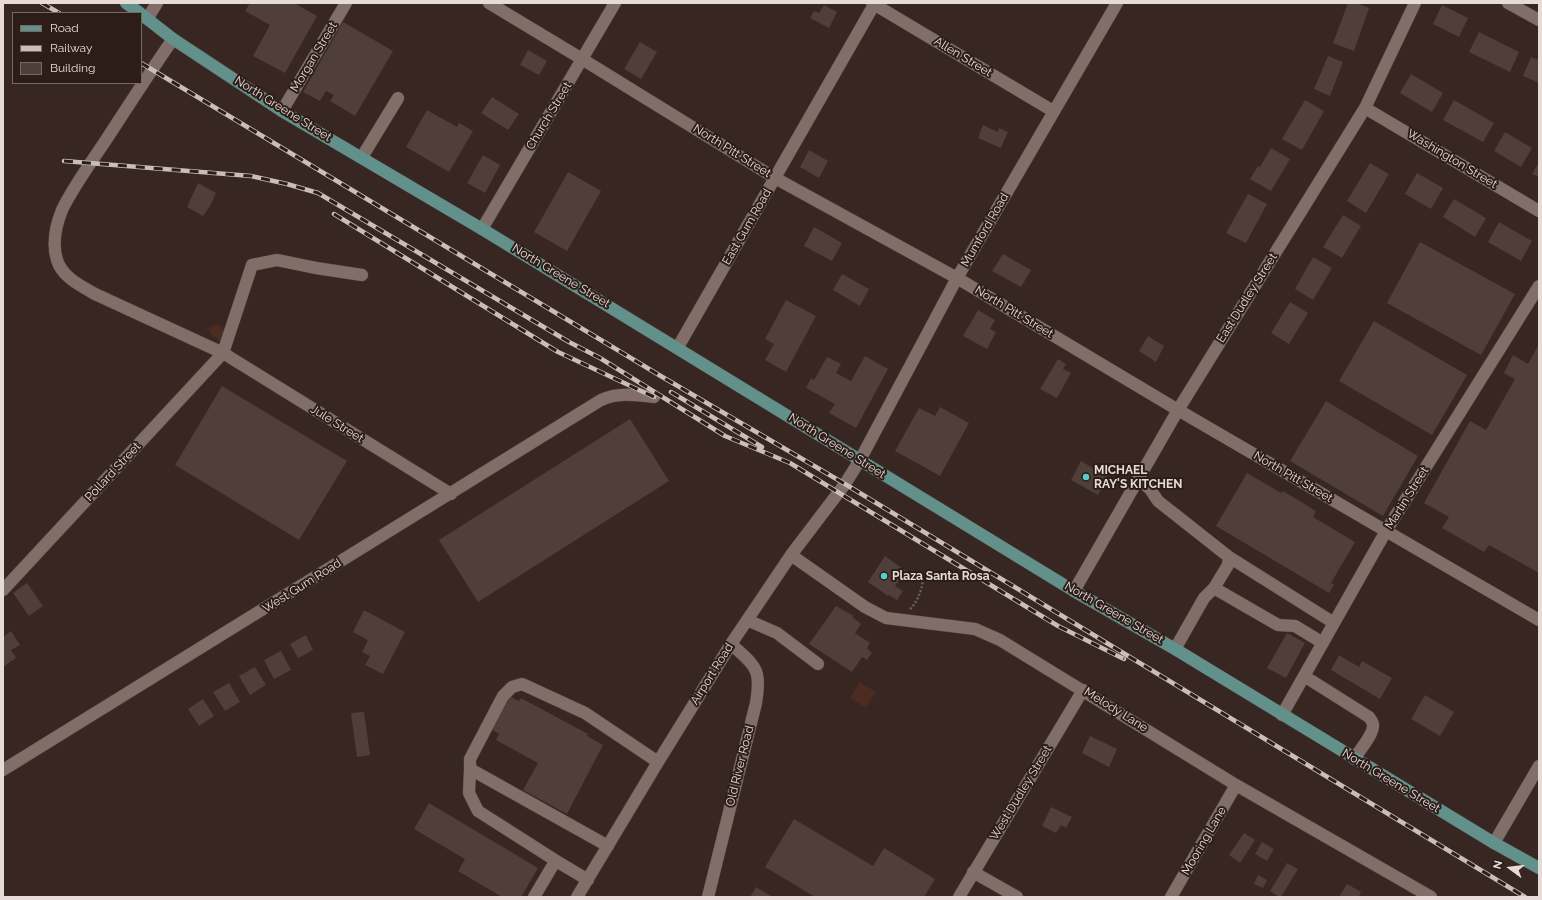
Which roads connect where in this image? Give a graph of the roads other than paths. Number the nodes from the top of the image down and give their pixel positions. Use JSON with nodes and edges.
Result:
{"nodes":[{"id":1,"x":126,"y":3,"type":"edge"},
{"id":2,"x":157,"y":3,"type":"edge"},
{"id":3,"x":346,"y":3,"type":"edge"},
{"id":4,"x":489,"y":3,"type":"edge"},
{"id":5,"x":615,"y":3,"type":"edge"},
{"id":6,"x":874,"y":3,"type":"edge"},
{"id":7,"x":1117,"y":3,"type":"edge"},
{"id":8,"x":1415,"y":3,"type":"edge"},
{"id":9,"x":1508,"y":3,"type":"edge"},
{"id":10,"x":139,"y":12,"type":"edge"},
{"id":11,"x":143,"y":15,"type":"edge"},
{"id":12,"x":1539,"y":20,"type":"edge"},
{"id":13,"x":173,"y":39,"type":"junction"},
{"id":14,"x":582,"y":59,"type":"junction"},
{"id":15,"x":398,"y":98,"type":"dead end"},
{"id":16,"x":1365,"y":108,"type":"junction"},
{"id":17,"x":282,"y":111,"type":"junction"},
{"id":18,"x":1053,"y":111,"type":"junction"},
{"id":19,"x":362,"y":157,"type":"junction"},
{"id":20,"x":775,"y":178,"type":"junction"},
{"id":21,"x":1539,"y":211,"type":"edge"},
{"id":22,"x":482,"y":228,"type":"junction"},
{"id":23,"x":362,"y":275,"type":"dead end"},
{"id":24,"x":957,"y":278,"type":"junction"},
{"id":25,"x":1539,"y":286,"type":"edge"},
{"id":26,"x":678,"y":347,"type":"junction"},
{"id":27,"x":223,"y":353,"type":"junction"},
{"id":28,"x":654,"y":397,"type":"dead end"},
{"id":29,"x":1178,"y":410,"type":"junction"},
{"id":30,"x":860,"y":460,"type":"junction"},
{"id":31,"x":1138,"y":479,"type":"junction"},
{"id":32,"x":451,"y":494,"type":"junction"},
{"id":33,"x":1386,"y":531,"type":"junction"},
{"id":34,"x":791,"y":555,"type":"junction"},
{"id":35,"x":1229,"y":557,"type":"junction"},
{"id":36,"x":1214,"y":588,"type":"junction"},
{"id":37,"x":3,"y":590,"type":"edge"},
{"id":38,"x":1074,"y":590,"type":"junction"},
{"id":39,"x":747,"y":620,"type":"junction"},
{"id":40,"x":1539,"y":620,"type":"edge"},
{"id":41,"x":1334,"y":623,"type":"junction"},
{"id":42,"x":1323,"y":643,"type":"junction"},
{"id":43,"x":731,"y":644,"type":"junction"},
{"id":44,"x":1175,"y":649,"type":"junction"},
{"id":45,"x":818,"y":664,"type":"dead end"},
{"id":46,"x":1304,"y":676,"type":"junction"},
{"id":47,"x":1083,"y":690,"type":"junction"},
{"id":48,"x":1282,"y":715,"type":"junction"},
{"id":49,"x":1354,"y":759,"type":"junction"},
{"id":50,"x":658,"y":762,"type":"junction"},
{"id":51,"x":1539,"y":766,"type":"edge"},
{"id":52,"x":3,"y":770,"type":"edge"},
{"id":53,"x":470,"y":770,"type":"junction"},
{"id":54,"x":1236,"y":785,"type":"junction"},
{"id":55,"x":1494,"y":843,"type":"junction"},
{"id":56,"x":608,"y":846,"type":"junction"},
{"id":57,"x":558,"y":862,"type":"junction"},
{"id":58,"x":1539,"y":868,"type":"edge"},
{"id":59,"x":973,"y":872,"type":"junction"},
{"id":60,"x":588,"y":880,"type":"junction"},
{"id":61,"x":534,"y":897,"type":"edge"},
{"id":62,"x":577,"y":897,"type":"edge"},
{"id":63,"x":708,"y":897,"type":"edge"},
{"id":64,"x":958,"y":897,"type":"edge"},
{"id":65,"x":1017,"y":897,"type":"edge"},
{"id":66,"x":1171,"y":897,"type":"edge"},
{"id":67,"x":1431,"y":897,"type":"edge"}],
"edges":[{"from":1,"to":10,"type":"main road","name":"North Greene Street"},
{"from":2,"to":11,"type":"street"},
{"from":3,"to":17,"type":"street","name":"Morgan Street"},
{"from":4,"to":14,"type":"street","name":"North Pitt Street"},
{"from":5,"to":14,"type":"street","name":"Church Street"},
{"from":6,"to":18,"type":"street","name":"Allen Street"},
{"from":6,"to":20,"type":"street","name":"East Gum Road"},
{"from":7,"to":18,"type":"street","name":"Mumford Road"},
{"from":8,"to":16,"type":"street","name":"East Dudley Street"},
{"from":9,"to":12,"type":"street"},
{"from":11,"to":13,"type":"main road","name":"North Greene Street"},
{"from":13,"to":17,"type":"main road","name":"North Greene Street"},
{"from":13,"to":27,"type":"street","name":"Jule Street"},
{"from":14,"to":20,"type":"street","name":"North Pitt Street"},
{"from":14,"to":22,"type":"street","name":"Church Street"},
{"from":15,"to":19,"type":"street"},
{"from":16,"to":21,"type":"street","name":"Washington Street"},
{"from":16,"to":29,"type":"street","name":"East Dudley Street"},
{"from":17,"to":19,"type":"main road","name":"North Greene Street"},
{"from":18,"to":24,"type":"street","name":"Mumford Road"},
{"from":19,"to":22,"type":"main road","name":"North Greene Street"},
{"from":20,"to":24,"type":"street","name":"North Pitt Street"},
{"from":20,"to":26,"type":"street","name":"East Gum Road"},
{"from":22,"to":26,"type":"main road","name":"North Greene Street"},
{"from":23,"to":27,"type":"street"},
{"from":24,"to":29,"type":"street","name":"North Pitt Street"},
{"from":24,"to":30,"type":"street","name":"Mumford Road"},
{"from":25,"to":33,"type":"street","name":"Martin Street"},
{"from":26,"to":30,"type":"main road","name":"North Greene Street"},
{"from":27,"to":32,"type":"street","name":"Jule Street"},
{"from":27,"to":37,"type":"street","name":"Pollard Street"},
{"from":28,"to":32,"type":"street","name":"West Gum Road"},
{"from":29,"to":31,"type":"street","name":"East Dudley Street"},
{"from":29,"to":33,"type":"street","name":"North Pitt Street"},
{"from":30,"to":34,"type":"street","name":"Airport Road"},
{"from":30,"to":38,"type":"main road","name":"North Greene Street"},
{"from":31,"to":35,"type":"street"},
{"from":31,"to":38,"type":"street","name":"East Dudley Street"},
{"from":32,"to":52,"type":"street","name":"West Gum Road"},
{"from":33,"to":40,"type":"street","name":"North Pitt Street"},
{"from":33,"to":41,"type":"street","name":"Martin Street"},
{"from":34,"to":39,"type":"street","name":"Airport Road"},
{"from":34,"to":47,"type":"street","name":"Melody Lane"},
{"from":35,"to":36,"type":"street"},
{"from":35,"to":41,"type":"street"},
{"from":36,"to":42,"type":"street"},
{"from":36,"to":44,"type":"street"},
{"from":38,"to":44,"type":"main road","name":"North Greene Street"},
{"from":39,"to":43,"type":"street","name":"Airport Road"},
{"from":39,"to":45,"type":"street"},
{"from":41,"to":42,"type":"street","name":"Martin Street"},
{"from":42,"to":46,"type":"street","name":"Martin Street"},
{"from":43,"to":50,"type":"street","name":"Airport Road"},
{"from":43,"to":63,"type":"street","name":"Old River Road"},
{"from":44,"to":48,"type":"main road","name":"North Greene Street"},
{"from":46,"to":48,"type":"street","name":"Martin Street"},
{"from":46,"to":49,"type":"street"},
{"from":47,"to":54,"type":"street","name":"Melody Lane"},
{"from":47,"to":59,"type":"street","name":"West Dudley Street"},
{"from":48,"to":49,"type":"main road","name":"North Greene Street"},
{"from":49,"to":55,"type":"main road","name":"North Greene Street"},
{"from":50,"to":53,"type":"street"},
{"from":50,"to":56,"type":"street","name":"Airport Road"},
{"from":51,"to":55,"type":"street"},
{"from":53,"to":56,"type":"street"},
{"from":53,"to":57,"type":"street"},
{"from":54,"to":66,"type":"street","name":"Mooring Lane"},
{"from":54,"to":67,"type":"street","name":"Melody Lane"},
{"from":55,"to":58,"type":"main road","name":"North Greene Street"},
{"from":56,"to":60,"type":"street","name":"Airport Road"},
{"from":57,"to":60,"type":"street"},
{"from":57,"to":61,"type":"street"},
{"from":59,"to":64,"type":"street","name":"West Dudley Street"},
{"from":59,"to":65,"type":"street"},
{"from":60,"to":62,"type":"street","name":"Airport Road"}]}
